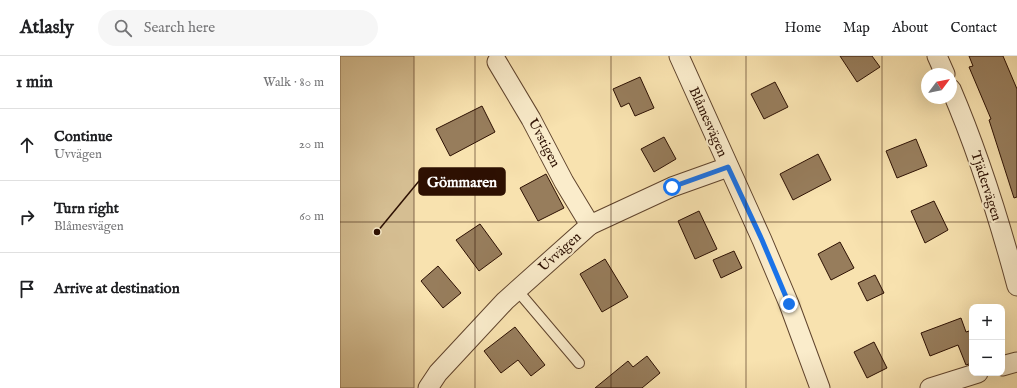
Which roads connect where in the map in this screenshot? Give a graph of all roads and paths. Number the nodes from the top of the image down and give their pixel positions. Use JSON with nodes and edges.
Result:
{"nodes":[{"id":1,"x":679,"y":56,"type":"edge"},
{"id":2,"x":937,"y":56,"type":"edge"},
{"id":3,"x":498,"y":62,"type":"dead end"},
{"id":4,"x":942,"y":68,"type":"edge"},
{"id":5,"x":957,"y":104,"type":"edge"},
{"id":6,"x":728,"y":167,"type":"junction"},
{"id":7,"x":590,"y":225,"type":"junction"},
{"id":8,"x":1013,"y":257,"type":"edge"},
{"id":9,"x":1017,"y":286,"type":"edge"},
{"id":10,"x":517,"y":290,"type":"junction"},
{"id":11,"x":1017,"y":362,"type":"edge"},
{"id":12,"x":579,"y":363,"type":"dead end"},
{"id":13,"x":1005,"y":365,"type":"edge"},
{"id":14,"x":969,"y":376,"type":"edge"},
{"id":15,"x":428,"y":388,"type":"edge"},
{"id":16,"x":820,"y":388,"type":"edge"},
{"id":17,"x":930,"y":388,"type":"edge"}],
"edges":[{"from":1,"to":6,"type":"street","name":"Blåmesvägen"},
{"from":2,"to":4,"type":"street"},
{"from":3,"to":7,"type":"street","name":"Uvstigen"},
{"from":5,"to":8,"type":"street","name":"Tjädervägen"},
{"from":6,"to":7,"type":"street","name":"Uvvägen"},
{"from":6,"to":16,"type":"street","name":"Blåmesvägen"},
{"from":7,"to":10,"type":"street","name":"Uvvägen"},
{"from":8,"to":9,"type":"street","name":"Tjädervägen"},
{"from":10,"to":12,"type":"lane"},
{"from":10,"to":15,"type":"street","name":"Uvvägen"},
{"from":11,"to":13,"type":"street"},
{"from":14,"to":17,"type":"street"}]}
